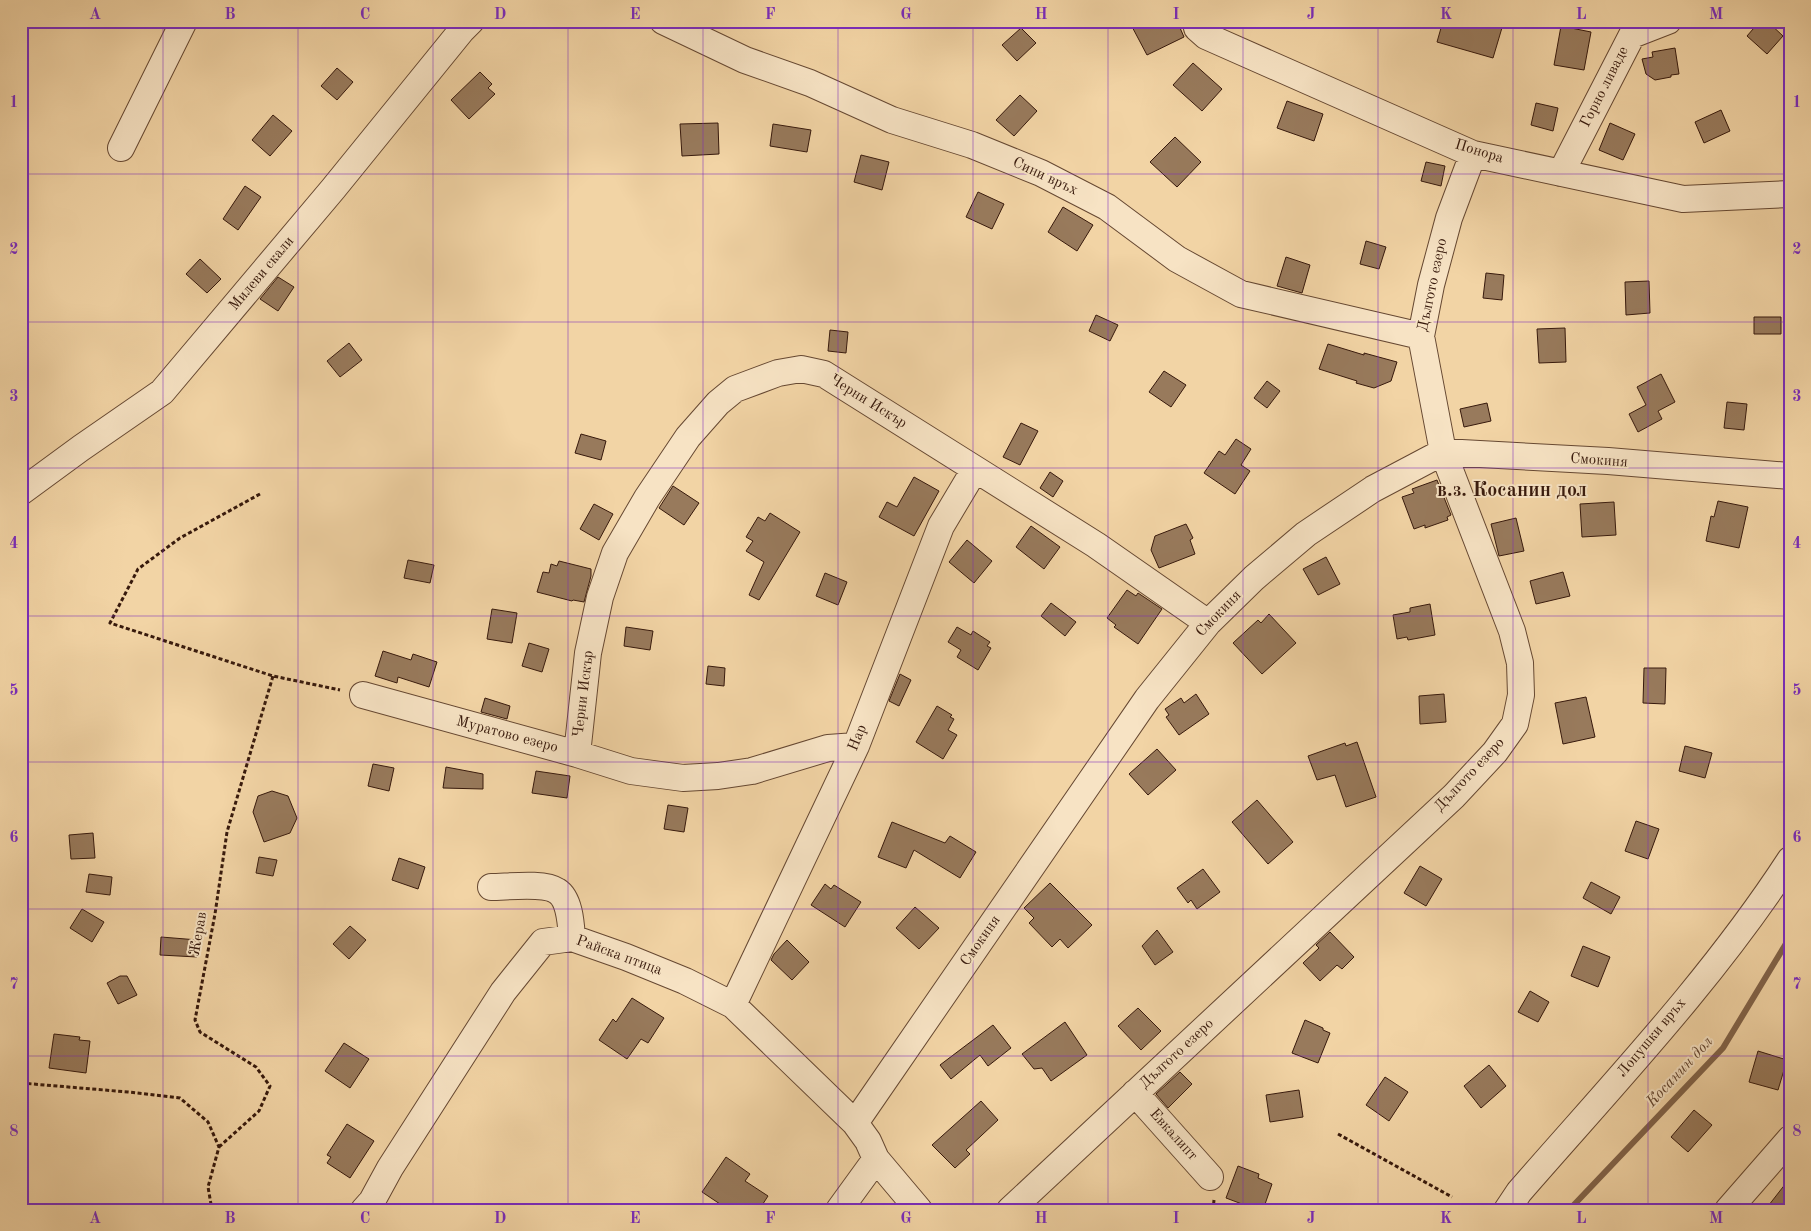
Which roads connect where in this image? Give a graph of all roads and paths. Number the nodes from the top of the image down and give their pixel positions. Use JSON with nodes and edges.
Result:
{"nodes":[{"id":1,"x":184,"y":21,"type":"edge"},
{"id":2,"x":471,"y":21,"type":"edge"},
{"id":3,"x":663,"y":21,"type":"edge"},
{"id":4,"x":1196,"y":21,"type":"edge"},
{"id":5,"x":1668,"y":21,"type":"edge"},
{"id":6,"x":1634,"y":28,"type":"edge"},
{"id":7,"x":121,"y":148,"type":"dead end"},
{"id":8,"x":1473,"y":154,"type":"junction"},
{"id":9,"x":1561,"y":173,"type":"junction"},
{"id":10,"x":1790,"y":194,"type":"edge"},
{"id":11,"x":1421,"y":336,"type":"junction"},
{"id":12,"x":1443,"y":452,"type":"junction"},
{"id":13,"x":975,"y":469,"type":"junction"},
{"id":14,"x":1790,"y":476,"type":"edge"},
{"id":15,"x":21,"y":492,"type":"edge"},
{"id":16,"x":260,"y":494,"type":"dead end"},
{"id":17,"x":1208,"y":623,"type":"junction"},
{"id":18,"x":273,"y":676,"type":"junction"},
{"id":19,"x":363,"y":695,"type":"joint"},
{"id":20,"x":856,"y":746,"type":"junction"},
{"id":21,"x":577,"y":754,"type":"junction"},
{"id":22,"x":1790,"y":860,"type":"edge"},
{"id":23,"x":491,"y":887,"type":"dead end"},
{"id":24,"x":572,"y":938,"type":"junction"},
{"id":25,"x":733,"y":1005,"type":"junction"},
{"id":26,"x":21,"y":1083,"type":"edge"},
{"id":27,"x":1135,"y":1093,"type":"junction"},
{"id":28,"x":855,"y":1122,"type":"junction"},
{"id":29,"x":1338,"y":1134,"type":"dead end"},
{"id":30,"x":1790,"y":1139,"type":"edge"},
{"id":31,"x":220,"y":1147,"type":"junction"},
{"id":32,"x":876,"y":1160,"type":"junction"},
{"id":33,"x":1210,"y":1177,"type":"dead end"},
{"id":34,"x":1452,"y":1197,"type":"dead end"},
{"id":35,"x":212,"y":1210,"type":"edge"},
{"id":36,"x":364,"y":1210,"type":"edge"},
{"id":37,"x":839,"y":1210,"type":"edge"},
{"id":38,"x":919,"y":1210,"type":"edge"},
{"id":39,"x":1010,"y":1210,"type":"edge"},
{"id":40,"x":1507,"y":1210,"type":"edge"},
{"id":41,"x":1728,"y":1210,"type":"edge"}],
"edges":[{"from":1,"to":7,"type":"street"},
{"from":2,"to":15,"type":"street","name":"Милеви скали"},
{"from":3,"to":11,"type":"street","name":"Сини връх"},
{"from":4,"to":8,"type":"street","name":"Понора"},
{"from":5,"to":6,"type":"street","name":"Горно ливаде"},
{"from":6,"to":9,"type":"street","name":"Горно ливаде"},
{"from":8,"to":9,"type":"street","name":"Понора"},
{"from":8,"to":11,"type":"street","name":"Дългото езеро"},
{"from":9,"to":10,"type":"street","name":"Понора"},
{"from":11,"to":12,"type":"street","name":"Дългото езеро"},
{"from":12,"to":14,"type":"street","name":"Смокиня"},
{"from":12,"to":17,"type":"street","name":"Смокиня"},
{"from":12,"to":27,"type":"street","name":"Дългото езеро"},
{"from":13,"to":17,"type":"street","name":"Черни Искър"},
{"from":13,"to":20,"type":"street","name":"Нар"},
{"from":13,"to":21,"type":"street","name":"Черни Искър"},
{"from":16,"to":18,"type":"path"},
{"from":17,"to":28,"type":"street","name":"Смокиня"},
{"from":18,"to":19,"type":"path"},
{"from":18,"to":31,"type":"path","name":"Жерав"},
{"from":19,"to":21,"type":"street","name":"Муратово езеро"},
{"from":20,"to":21,"type":"street","name":"Муратово езеро"},
{"from":20,"to":25,"type":"street","name":"Нар"},
{"from":22,"to":40,"type":"street","name":"Лопушки връх"},
{"from":23,"to":24,"type":"street"},
{"from":24,"to":25,"type":"street","name":"Райска птица"},
{"from":24,"to":36,"type":"street","name":"Райска птица"},
{"from":25,"to":28,"type":"street","name":"Райска птица"},
{"from":26,"to":31,"type":"path"},
{"from":27,"to":33,"type":"street","name":"Евкалипт"},
{"from":27,"to":39,"type":"street","name":"Дългото езеро"},
{"from":28,"to":32,"type":"street","name":"Райска птица"},
{"from":29,"to":34,"type":"path"},
{"from":30,"to":41,"type":"street"},
{"from":31,"to":35,"type":"path"},
{"from":32,"to":37,"type":"street"},
{"from":32,"to":38,"type":"street","name":"Райска птица"}]}
